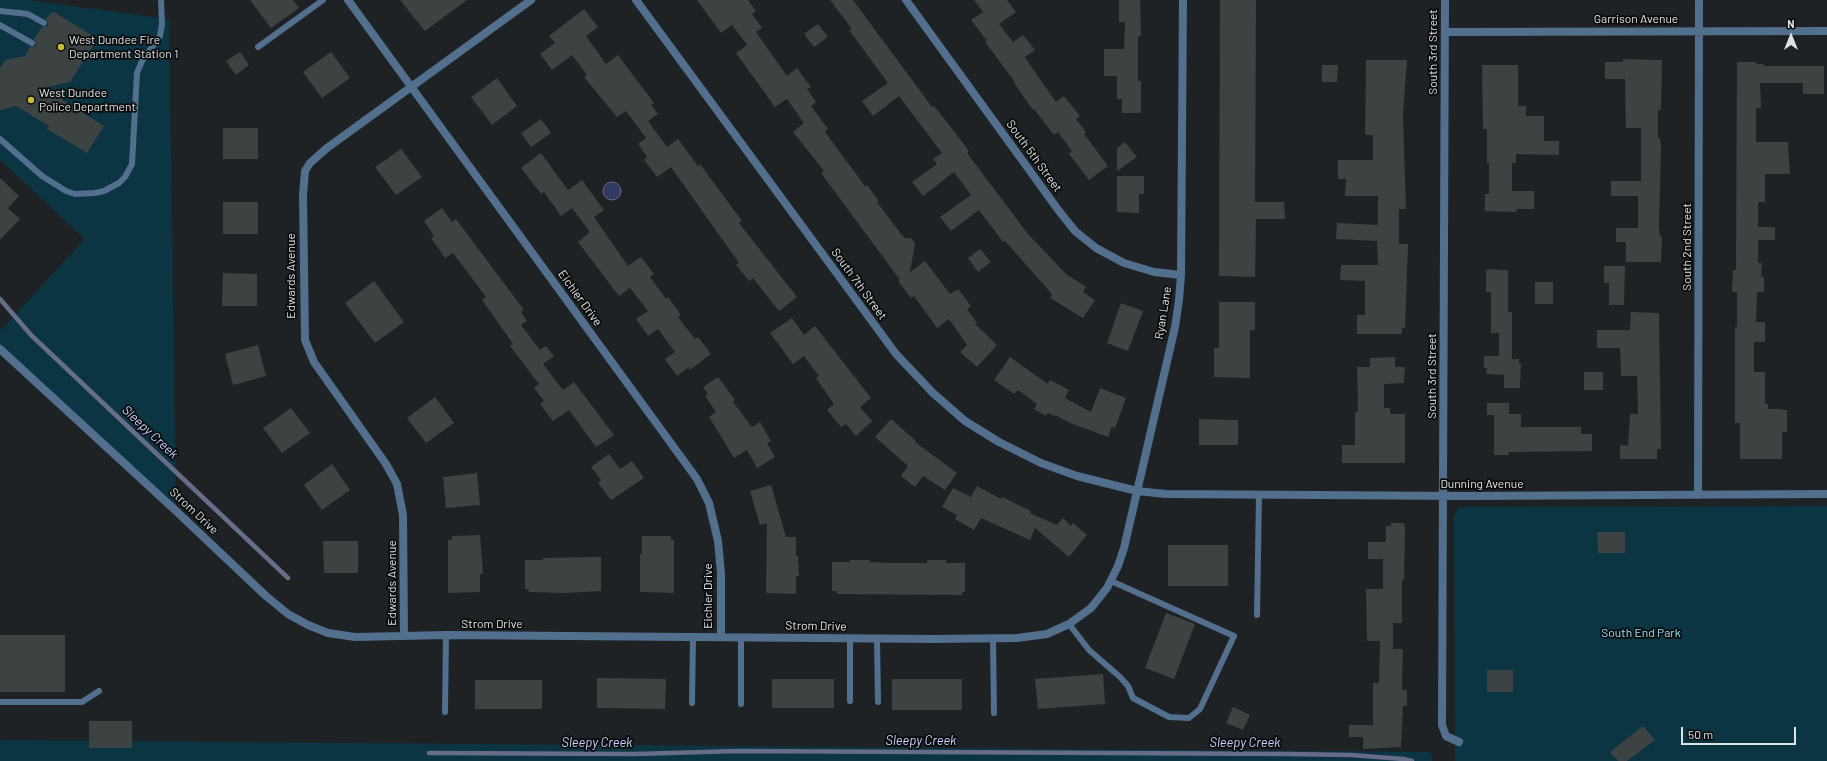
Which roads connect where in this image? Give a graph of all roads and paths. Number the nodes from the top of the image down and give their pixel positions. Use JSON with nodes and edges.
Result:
{"nodes":[{"id":1,"x":161,"y":0,"type":"edge"},
{"id":2,"x":323,"y":0,"type":"edge"},
{"id":3,"x":348,"y":0,"type":"edge"},
{"id":4,"x":531,"y":0,"type":"edge"},
{"id":5,"x":636,"y":0,"type":"edge"},
{"id":6,"x":906,"y":0,"type":"edge"},
{"id":7,"x":1182,"y":0,"type":"edge"},
{"id":8,"x":1445,"y":0,"type":"edge"},
{"id":9,"x":1700,"y":0,"type":"edge"},
{"id":10,"x":0,"y":11,"type":"edge"},
{"id":11,"x":44,"y":23,"type":"dead end"},
{"id":12,"x":0,"y":25,"type":"edge"},
{"id":13,"x":1827,"y":30,"type":"edge"},
{"id":14,"x":1699,"y":31,"type":"junction"},
{"id":15,"x":1445,"y":32,"type":"junction"},
{"id":16,"x":32,"y":43,"type":"dead end"},
{"id":17,"x":258,"y":46,"type":"dead end"},
{"id":18,"x":411,"y":87,"type":"junction"},
{"id":19,"x":0,"y":139,"type":"edge"},
{"id":20,"x":1181,"y":275,"type":"junction"},
{"id":21,"x":0,"y":349,"type":"edge"},
{"id":22,"x":1137,"y":491,"type":"junction"},
{"id":23,"x":1698,"y":494,"type":"junction"},
{"id":24,"x":1827,"y":494,"type":"edge"},
{"id":25,"x":1259,"y":495,"type":"junction"},
{"id":26,"x":1443,"y":496,"type":"junction"},
{"id":27,"x":1111,"y":581,"type":"junction"},
{"id":28,"x":1086,"y":612,"type":"joint"},
{"id":29,"x":1257,"y":615,"type":"dead end"},
{"id":30,"x":1069,"y":624,"type":"junction"},
{"id":31,"x":446,"y":635,"type":"junction"},
{"id":32,"x":404,"y":636,"type":"junction"},
{"id":33,"x":693,"y":637,"type":"junction"},
{"id":34,"x":721,"y":637,"type":"junction"},
{"id":35,"x":741,"y":637,"type":"junction"},
{"id":36,"x":850,"y":638,"type":"junction"},
{"id":37,"x":877,"y":638,"type":"junction"},
{"id":38,"x":993,"y":639,"type":"junction"},
{"id":39,"x":99,"y":691,"type":"dead end"},
{"id":40,"x":850,"y":701,"type":"dead end"},
{"id":41,"x":0,"y":702,"type":"edge"},
{"id":42,"x":878,"y":702,"type":"dead end"},
{"id":43,"x":692,"y":703,"type":"dead end"},
{"id":44,"x":741,"y":704,"type":"dead end"},
{"id":45,"x":445,"y":712,"type":"dead end"},
{"id":46,"x":994,"y":713,"type":"dead end"},
{"id":47,"x":1459,"y":742,"type":"dead end"}],
"edges":[{"from":1,"to":19,"type":"lane"},
{"from":2,"to":17,"type":"lane"},
{"from":3,"to":18,"type":"street","name":"Eichler Drive"},
{"from":4,"to":18,"type":"street","name":"Edwards Avenue"},
{"from":5,"to":22,"type":"street","name":"South 7th Street"},
{"from":6,"to":20,"type":"street","name":"South 5th Street"},
{"from":7,"to":20,"type":"street","name":"Ryan Lane"},
{"from":8,"to":15,"type":"street","name":"South 3rd Street"},
{"from":9,"to":14,"type":"street","name":"South 2nd Street"},
{"from":10,"to":11,"type":"lane"},
{"from":12,"to":16,"type":"lane"},
{"from":13,"to":14,"type":"street","name":"Garrison Avenue"},
{"from":14,"to":15,"type":"street","name":"Garrison Avenue"},
{"from":14,"to":23,"type":"street","name":"South 2nd Street"},
{"from":15,"to":26,"type":"street","name":"South 3rd Street"},
{"from":18,"to":32,"type":"street","name":"Edwards Avenue"},
{"from":18,"to":34,"type":"street","name":"Eichler Drive"},
{"from":20,"to":22,"type":"street","name":"Ryan Lane"},
{"from":21,"to":32,"type":"street","name":"Strom Drive"},
{"from":22,"to":25,"type":"street","name":"Dunning Avenue"},
{"from":22,"to":27,"type":"street","name":"Ryan Lane"},
{"from":23,"to":24,"type":"street","name":"Dunning Avenue"},
{"from":23,"to":26,"type":"street","name":"Dunning Avenue"},
{"from":25,"to":26,"type":"street","name":"Dunning Avenue"},
{"from":25,"to":29,"type":"lane"},
{"from":26,"to":47,"type":"street","name":"South 3rd Street"},
{"from":27,"to":28,"type":"street","name":"Ryan Lane"},
{"from":27,"to":30,"type":"lane"},
{"from":28,"to":30,"type":"street","name":"Strom Drive"},
{"from":30,"to":38,"type":"street","name":"Strom Drive"},
{"from":31,"to":32,"type":"street","name":"Strom Drive"},
{"from":31,"to":33,"type":"street","name":"Strom Drive"},
{"from":31,"to":45,"type":"lane"},
{"from":33,"to":34,"type":"street","name":"Strom Drive"},
{"from":33,"to":43,"type":"lane"},
{"from":34,"to":35,"type":"street","name":"Strom Drive"},
{"from":35,"to":36,"type":"street","name":"Strom Drive"},
{"from":35,"to":44,"type":"lane"},
{"from":36,"to":37,"type":"street","name":"Strom Drive"},
{"from":36,"to":40,"type":"lane"},
{"from":37,"to":38,"type":"street","name":"Strom Drive"},
{"from":37,"to":42,"type":"lane"},
{"from":38,"to":46,"type":"lane"},
{"from":39,"to":41,"type":"lane"}]}
